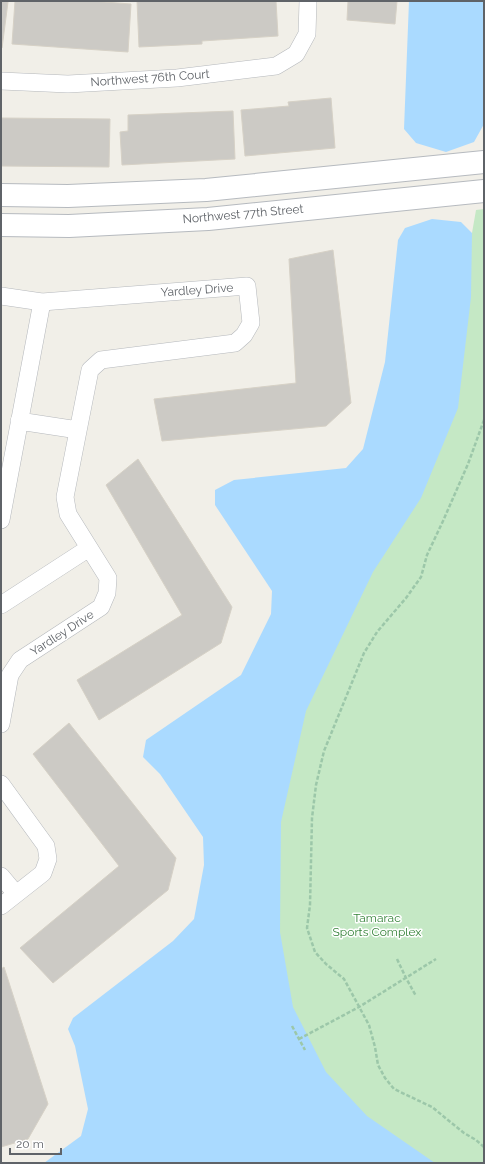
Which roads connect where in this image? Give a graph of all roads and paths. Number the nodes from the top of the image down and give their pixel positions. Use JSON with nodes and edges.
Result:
{"nodes":[{"id":1,"x":308,"y":1,"type":"edge"},
{"id":2,"x":1,"y":81,"type":"edge"},
{"id":3,"x":484,"y":162,"type":"edge"},
{"id":4,"x":484,"y":191,"type":"edge"},
{"id":5,"x":1,"y":195,"type":"edge"},
{"id":6,"x":1,"y":225,"type":"edge"},
{"id":7,"x":1,"y":296,"type":"edge"},
{"id":8,"x":42,"y":302,"type":"junction"},
{"id":9,"x":484,"y":420,"type":"edge"},
{"id":10,"x":19,"y":421,"type":"junction"},
{"id":11,"x":78,"y":430,"type":"junction"},
{"id":12,"x":1,"y":520,"type":"edge"},
{"id":13,"x":89,"y":548,"type":"junction"},
{"id":14,"x":1,"y":605,"type":"edge"},
{"id":15,"x":4,"y":692,"type":"edge"},
{"id":16,"x":1,"y":724,"type":"edge"},
{"id":17,"x":1,"y":784,"type":"edge"},
{"id":18,"x":1,"y":876,"type":"edge"},
{"id":19,"x":16,"y":894,"type":"junction"},
{"id":20,"x":1,"y":906,"type":"edge"},
{"id":21,"x":397,"y":959,"type":"dead end"},
{"id":22,"x":436,"y":959,"type":"dead end"},
{"id":23,"x":406,"y":978,"type":"junction"},
{"id":24,"x":416,"y":996,"type":"dead end"},
{"id":25,"x":359,"y":1008,"type":"junction"},
{"id":26,"x":292,"y":1026,"type":"dead end"},
{"id":27,"x":299,"y":1038,"type":"junction"},
{"id":28,"x":305,"y":1050,"type":"dead end"},
{"id":29,"x":484,"y":1147,"type":"edge"}],
"edges":[{"from":1,"to":2,"type":"street","name":"Northwest 76th Court"},
{"from":3,"to":5,"type":"street"},
{"from":4,"to":6,"type":"street","name":"Northwest 77th Street"},
{"from":7,"to":8,"type":"street"},
{"from":8,"to":10,"type":"street"},
{"from":8,"to":11,"type":"street","name":"Yardley Drive"},
{"from":9,"to":25,"type":"path"},
{"from":10,"to":11,"type":"street"},
{"from":10,"to":12,"type":"street"},
{"from":11,"to":13,"type":"street","name":"Yardley Drive"},
{"from":13,"to":14,"type":"street"},
{"from":13,"to":15,"type":"street","name":"Yardley Drive"},
{"from":15,"to":16,"type":"street","name":"Yardley Drive"},
{"from":17,"to":19,"type":"street"},
{"from":18,"to":19,"type":"street"},
{"from":19,"to":20,"type":"street"},
{"from":21,"to":23,"type":"path"},
{"from":22,"to":23,"type":"path"},
{"from":23,"to":24,"type":"path"},
{"from":23,"to":25,"type":"path"},
{"from":25,"to":27,"type":"path"},
{"from":25,"to":29,"type":"path"},
{"from":26,"to":27,"type":"path"},
{"from":27,"to":28,"type":"path"}]}
